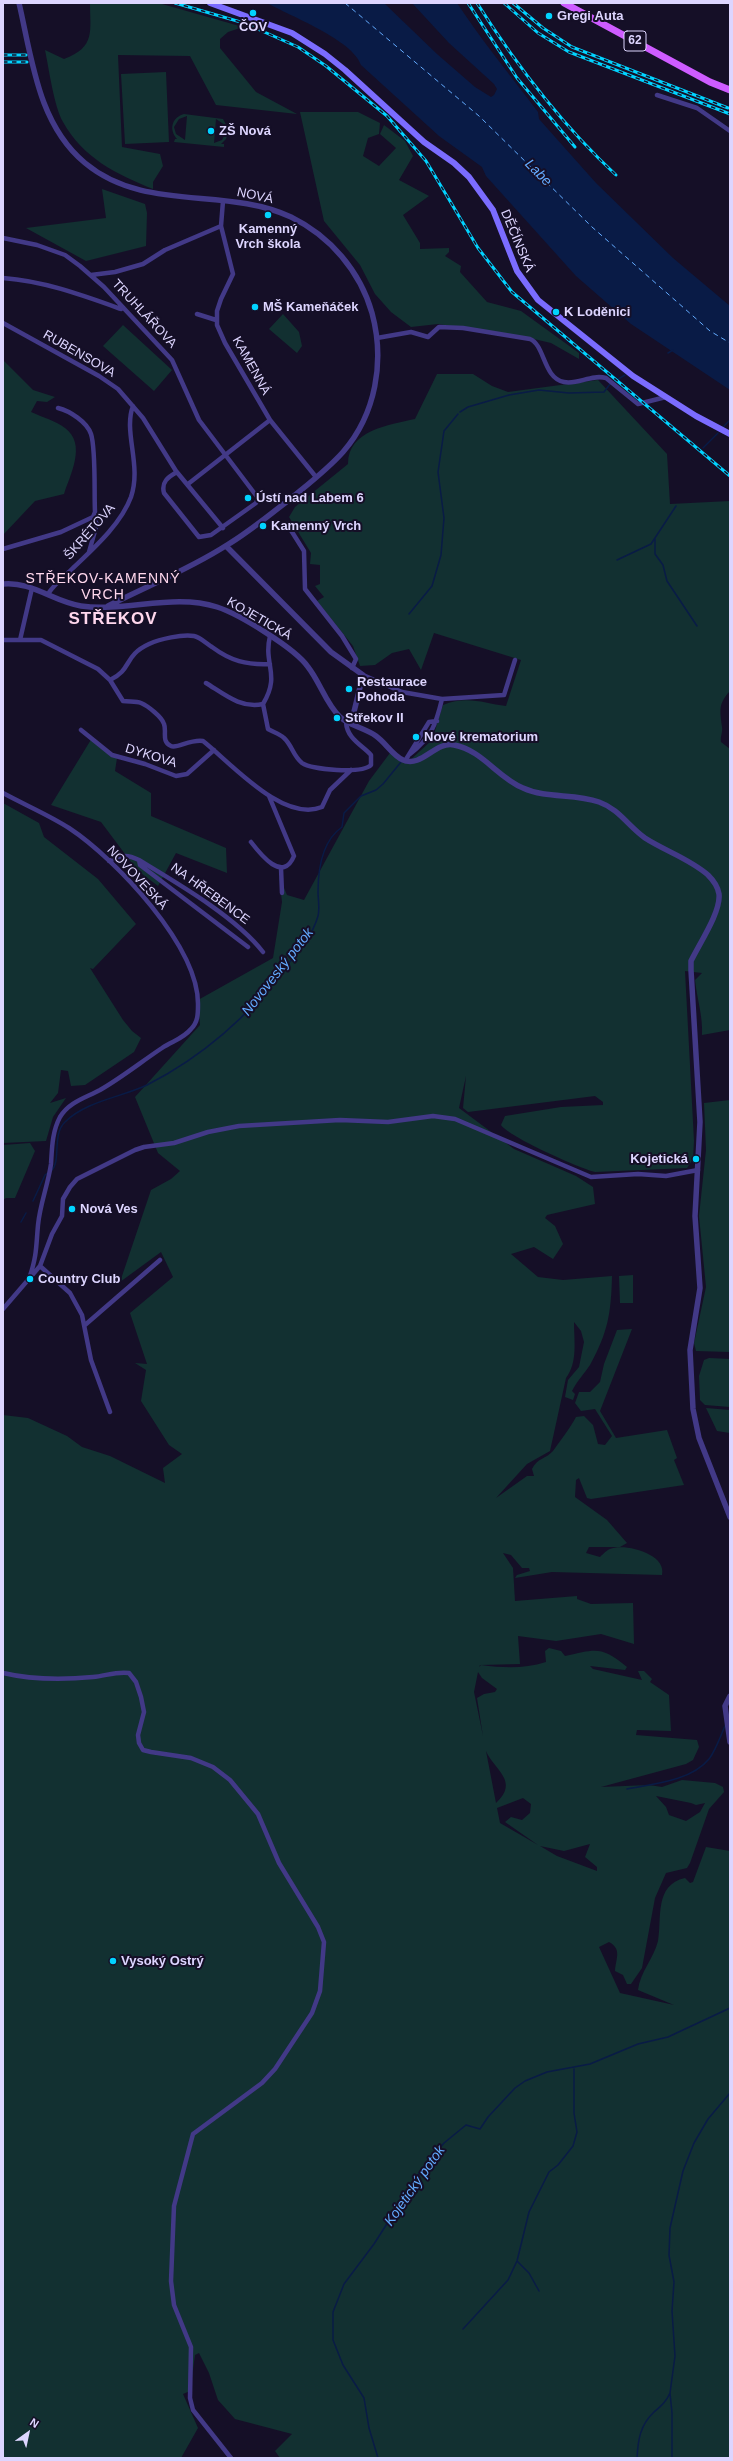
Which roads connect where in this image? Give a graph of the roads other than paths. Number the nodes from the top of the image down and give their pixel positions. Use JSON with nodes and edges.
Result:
{"nodes":[{"id":1,"x":19,"y":3,"type":"edge"},
{"id":2,"x":210,"y":3,"type":"edge"},
{"id":3,"x":564,"y":3,"type":"edge"},
{"id":4,"x":730,"y":90,"type":"edge"},
{"id":5,"x":657,"y":95,"type":"dead end"},
{"id":6,"x":730,"y":131,"type":"edge"},
{"id":7,"x":223,"y":201,"type":"junction"},
{"id":8,"x":221,"y":226,"type":"junction"},
{"id":9,"x":3,"y":238,"type":"edge"},
{"id":10,"x":92,"y":275,"type":"junction"},
{"id":11,"x":3,"y":278,"type":"edge"},
{"id":12,"x":122,"y":309,"type":"junction"},
{"id":13,"x":197,"y":314,"type":"dead end"},
{"id":14,"x":216,"y":320,"type":"junction"},
{"id":15,"x":3,"y":323,"type":"edge"},
{"id":16,"x":377,"y":338,"type":"junction"},
{"id":17,"x":666,"y":398,"type":"junction"},
{"id":18,"x":133,"y":406,"type":"junction"},
{"id":19,"x":58,"y":408,"type":"dead end"},
{"id":20,"x":270,"y":420,"type":"junction"},
{"id":21,"x":730,"y":434,"type":"edge"},
{"id":22,"x":224,"y":455,"type":"junction"},
{"id":23,"x":177,"y":472,"type":"junction"},
{"id":24,"x":316,"y":477,"type":"junction"},
{"id":25,"x":188,"y":484,"type":"junction"},
{"id":26,"x":93,"y":517,"type":"junction"},
{"id":27,"x":287,"y":524,"type":"dead end"},
{"id":28,"x":223,"y":528,"type":"junction"},
{"id":29,"x":226,"y":546,"type":"junction"},
{"id":30,"x":3,"y":549,"type":"edge"},
{"id":31,"x":89,"y":553,"type":"junction"},
{"id":32,"x":3,"y":584,"type":"edge"},
{"id":33,"x":32,"y":588,"type":"junction"},
{"id":34,"x":48,"y":594,"type":"junction"},
{"id":35,"x":107,"y":607,"type":"junction"},
{"id":36,"x":270,"y":636,"type":"junction"},
{"id":37,"x":3,"y":640,"type":"edge"},
{"id":38,"x":20,"y":640,"type":"junction"},
{"id":39,"x":516,"y":660,"type":"dead end"},
{"id":40,"x":270,"y":664,"type":"junction"},
{"id":41,"x":352,"y":668,"type":"junction"},
{"id":42,"x":363,"y":675,"type":"junction"},
{"id":43,"x":110,"y":680,"type":"junction"},
{"id":44,"x":206,"y":683,"type":"dead end"},
{"id":45,"x":442,"y":699,"type":"junction"},
{"id":46,"x":262,"y":704,"type":"junction"},
{"id":47,"x":437,"y":721,"type":"junction"},
{"id":48,"x":349,"y":723,"type":"junction"},
{"id":49,"x":81,"y":730,"type":"dead end"},
{"id":50,"x":214,"y":750,"type":"junction"},
{"id":51,"x":410,"y":754,"type":"junction"},
{"id":52,"x":405,"y":761,"type":"junction"},
{"id":53,"x":351,"y":770,"type":"junction"},
{"id":54,"x":3,"y":793,"type":"edge"},
{"id":55,"x":269,"y":796,"type":"junction"},
{"id":56,"x":251,"y":842,"type":"dead end"},
{"id":57,"x":139,"y":860,"type":"junction"},
{"id":58,"x":109,"y":861,"type":"junction"},
{"id":59,"x":281,"y":868,"type":"junction"},
{"id":60,"x":282,"y":893,"type":"dead end"},
{"id":61,"x":248,"y":947,"type":"dead end"},
{"id":62,"x":263,"y":952,"type":"dead end"},
{"id":63,"x":698,"y":1170,"type":"junction"},
{"id":64,"x":160,"y":1260,"type":"dead end"},
{"id":65,"x":40,"y":1266,"type":"junction"},
{"id":66,"x":29,"y":1277,"type":"junction"},
{"id":67,"x":3,"y":1309,"type":"edge"},
{"id":68,"x":85,"y":1325,"type":"junction"},
{"id":69,"x":110,"y":1412,"type":"dead end"},
{"id":70,"x":730,"y":1517,"type":"edge"},
{"id":71,"x":3,"y":1673,"type":"edge"},
{"id":72,"x":730,"y":1696,"type":"edge"},
{"id":73,"x":730,"y":1742,"type":"edge"},
{"id":74,"x":232,"y":2458,"type":"edge"}],
"edges":[{"from":1,"to":7,"type":"street","name":"NOVÁ"},
{"from":2,"to":17,"type":"main road","name":"DĚČÍNSKÁ"},
{"from":3,"to":4,"type":"main road","number":"62"},
{"from":5,"to":6,"type":"street"},
{"from":7,"to":8,"type":"street"},
{"from":7,"to":16,"type":"street","name":"NOVÁ"},
{"from":8,"to":10,"type":"street","name":"TRUHLÁŘOVA"},
{"from":8,"to":14,"type":"street"},
{"from":9,"to":10,"type":"street","name":"TRUHLÁŘOVA"},
{"from":10,"to":12,"type":"street","name":"TRUHLÁŘOVA"},
{"from":11,"to":12,"type":"street"},
{"from":12,"to":22,"type":"street","name":"TRUHLÁŘOVA"},
{"from":13,"to":14,"type":"street"},
{"from":14,"to":20,"type":"street","name":"KAMENNÁ"},
{"from":15,"to":18,"type":"street","name":"RUBENSOVA"},
{"from":16,"to":17,"type":"street"},
{"from":16,"to":24,"type":"street","name":"NOVÁ"},
{"from":17,"to":21,"type":"main road","name":"DĚČÍNSKÁ"},
{"from":18,"to":23,"type":"street","name":"RUBENSOVA"},
{"from":18,"to":31,"type":"street","name":"ŠKRÉTOVA"},
{"from":19,"to":26,"type":"street"},
{"from":20,"to":22,"type":"street"},
{"from":20,"to":24,"type":"street"},
{"from":22,"to":25,"type":"street"},
{"from":22,"to":28,"type":"street","name":"TRUHLÁŘOVA"},
{"from":23,"to":25,"type":"street","name":"RUBENSOVA"},
{"from":23,"to":28,"type":"street"},
{"from":24,"to":29,"type":"street","name":"NOVÁ"},
{"from":25,"to":28,"type":"street","name":"RUBENSOVA"},
{"from":26,"to":30,"type":"street"},
{"from":26,"to":31,"type":"street"},
{"from":27,"to":41,"type":"street"},
{"from":29,"to":35,"type":"street","name":"NOVÁ"},
{"from":29,"to":41,"type":"street"},
{"from":31,"to":34,"type":"street","name":"ŠKRÉTOVA"},
{"from":32,"to":33,"type":"street","name":"KOJETICKÁ"},
{"from":33,"to":34,"type":"street","name":"KOJETICKÁ"},
{"from":33,"to":38,"type":"street"},
{"from":34,"to":35,"type":"street","name":"KOJETICKÁ"},
{"from":35,"to":36,"type":"street","name":"KOJETICKÁ"},
{"from":36,"to":40,"type":"street"},
{"from":36,"to":48,"type":"street","name":"KOJETICKÁ"},
{"from":37,"to":38,"type":"street"},
{"from":38,"to":43,"type":"street"},
{"from":39,"to":45,"type":"street"},
{"from":40,"to":43,"type":"street"},
{"from":40,"to":46,"type":"street"},
{"from":41,"to":42,"type":"street"},
{"from":42,"to":45,"type":"street"},
{"from":42,"to":48,"type":"street"},
{"from":43,"to":50,"type":"street"},
{"from":44,"to":46,"type":"street"},
{"from":45,"to":47,"type":"street"},
{"from":46,"to":53,"type":"street"},
{"from":47,"to":51,"type":"street"},
{"from":47,"to":51,"type":"street"},
{"from":48,"to":52,"type":"street","name":"KOJETICKÁ"},
{"from":48,"to":53,"type":"street"},
{"from":49,"to":50,"type":"street","name":"DYKOVA"},
{"from":50,"to":55,"type":"street"},
{"from":51,"to":52,"type":"street"},
{"from":52,"to":63,"type":"street"},
{"from":53,"to":55,"type":"street"},
{"from":54,"to":58,"type":"street","name":"NOVOVESKÁ"},
{"from":55,"to":59,"type":"street"},
{"from":56,"to":59,"type":"street"},
{"from":57,"to":58,"type":"street","name":"NA HŘEBENCE"},
{"from":57,"to":61,"type":"street","name":"NA HŘEBENCE"},
{"from":57,"to":62,"type":"street","name":"NA HŘEBENCE"},
{"from":58,"to":66,"type":"street","name":"NOVOVESKÁ"},
{"from":59,"to":60,"type":"street"},
{"from":63,"to":65,"type":"street"},
{"from":63,"to":70,"type":"street"},
{"from":64,"to":68,"type":"street"},
{"from":65,"to":66,"type":"street"},
{"from":65,"to":68,"type":"street"},
{"from":66,"to":67,"type":"street"},
{"from":68,"to":69,"type":"street"},
{"from":71,"to":74,"type":"street"},
{"from":72,"to":73,"type":"street"}]}
